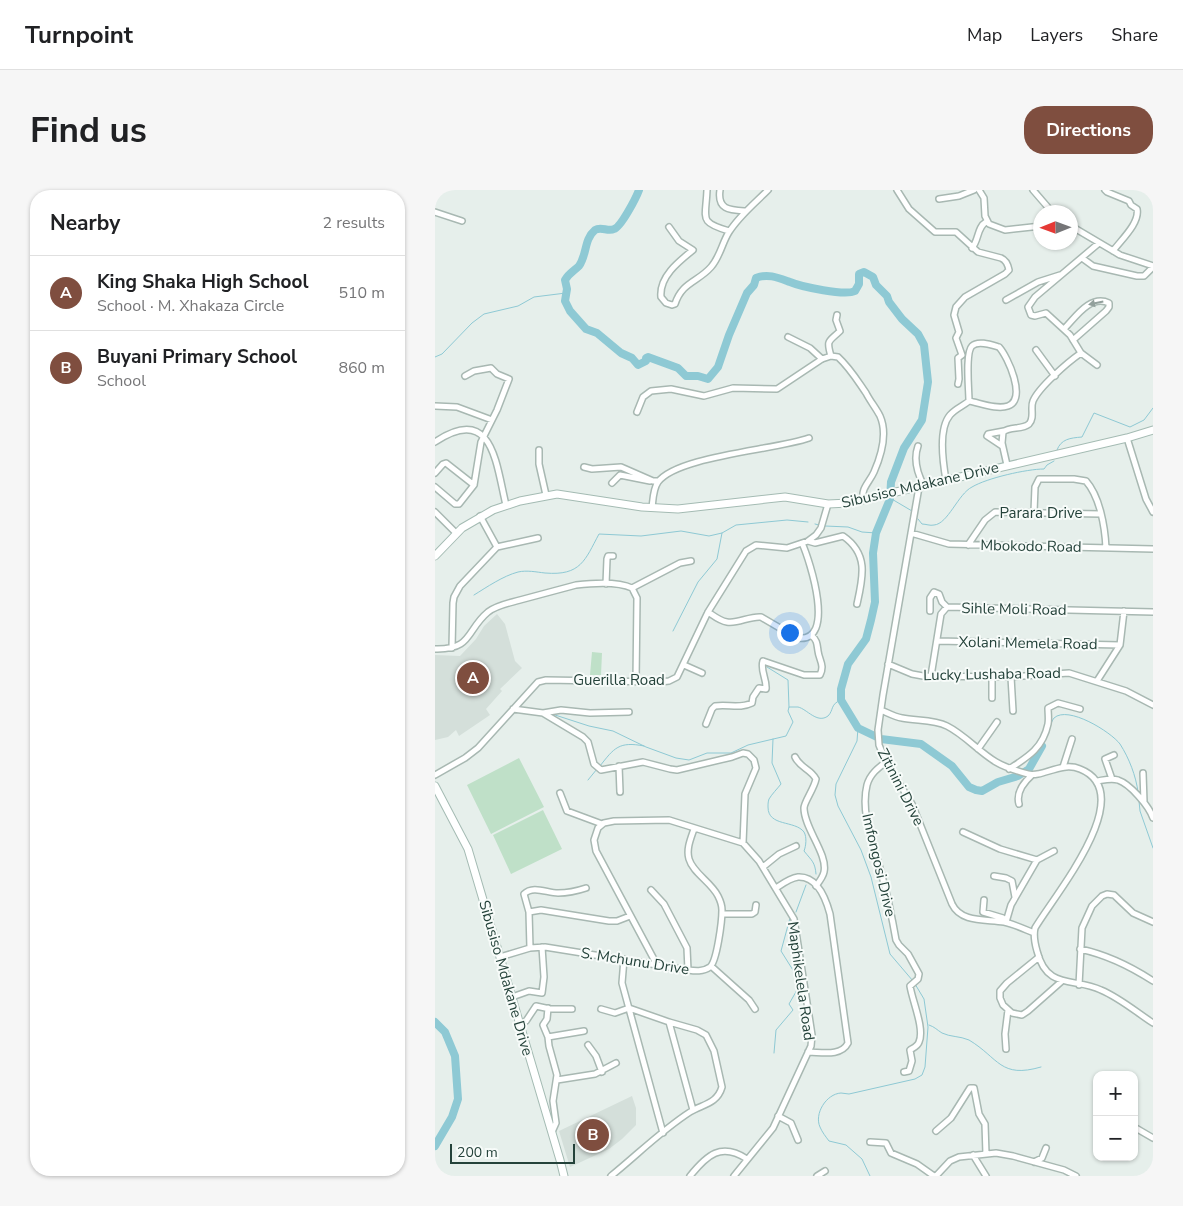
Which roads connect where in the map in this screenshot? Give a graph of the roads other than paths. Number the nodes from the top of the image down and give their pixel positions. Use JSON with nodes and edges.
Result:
{"nodes":[{"id":1,"x":707,"y":190,"type":"edge"},
{"id":2,"x":720,"y":190,"type":"edge"},
{"id":3,"x":768,"y":190,"type":"edge"},
{"id":4,"x":897,"y":190,"type":"edge"},
{"id":5,"x":975,"y":190,"type":"edge"},
{"id":6,"x":979,"y":190,"type":"edge"},
{"id":7,"x":1033,"y":190,"type":"edge"},
{"id":8,"x":1105,"y":190,"type":"edge"},
{"id":9,"x":939,"y":199,"type":"dead end"},
{"id":10,"x":1046,"y":205,"type":"edge"},
{"id":11,"x":746,"y":211,"type":"junction"},
{"id":12,"x":435,"y":212,"type":"edge"},
{"id":13,"x":462,"y":221,"type":"dead end"},
{"id":14,"x":986,"y":222,"type":"junction"},
{"id":15,"x":669,"y":227,"type":"dead end"},
{"id":16,"x":1033,"y":227,"type":"edge"},
{"id":17,"x":1078,"y":230,"type":"edge"},
{"id":18,"x":729,"y":231,"type":"junction"},
{"id":19,"x":1099,"y":243,"type":"junction"},
{"id":20,"x":972,"y":248,"type":"junction"},
{"id":21,"x":1113,"y":251,"type":"junction"},
{"id":22,"x":1082,"y":258,"type":"junction"},
{"id":23,"x":1153,"y":266,"type":"edge"},
{"id":24,"x":1061,"y":275,"type":"junction"},
{"id":25,"x":1006,"y":300,"type":"dead end"},
{"id":26,"x":837,"y":315,"type":"dead end"},
{"id":27,"x":1064,"y":329,"type":"junction"},
{"id":28,"x":788,"y":337,"type":"dead end"},
{"id":29,"x":1073,"y":340,"type":"junction"},
{"id":30,"x":1036,"y":350,"type":"dead end"},
{"id":31,"x":1081,"y":353,"type":"junction"},
{"id":32,"x":831,"y":356,"type":"junction"},
{"id":33,"x":822,"y":359,"type":"junction"},
{"id":34,"x":1097,"y":366,"type":"dead end"},
{"id":35,"x":465,"y":376,"type":"dead end"},
{"id":36,"x":1055,"y":376,"type":"junction"},
{"id":37,"x":958,"y":384,"type":"dead end"},
{"id":38,"x":969,"y":401,"type":"junction"},
{"id":39,"x":435,"y":406,"type":"edge"},
{"id":40,"x":637,"y":412,"type":"dead end"},
{"id":41,"x":492,"y":420,"type":"junction"},
{"id":42,"x":1153,"y":430,"type":"edge"},
{"id":43,"x":1005,"y":431,"type":"junction"},
{"id":44,"x":484,"y":436,"type":"junction"},
{"id":45,"x":809,"y":438,"type":"dead end"},
{"id":46,"x":1127,"y":438,"type":"junction"},
{"id":47,"x":435,"y":442,"type":"edge"},
{"id":48,"x":918,"y":446,"type":"dead end"},
{"id":49,"x":1003,"y":447,"type":"junction"},
{"id":50,"x":539,"y":450,"type":"dead end"},
{"id":51,"x":1007,"y":465,"type":"junction"},
{"id":52,"x":584,"y":467,"type":"dead end"},
{"id":53,"x":435,"y":473,"type":"edge"},
{"id":54,"x":946,"y":480,"type":"junction"},
{"id":55,"x":656,"y":481,"type":"junction"},
{"id":56,"x":612,"y":483,"type":"dead end"},
{"id":57,"x":474,"y":485,"type":"junction"},
{"id":58,"x":922,"y":486,"type":"junction"},
{"id":59,"x":435,"y":487,"type":"edge"},
{"id":60,"x":547,"y":495,"type":"junction"},
{"id":61,"x":863,"y":500,"type":"junction"},
{"id":62,"x":828,"y":504,"type":"junction"},
{"id":63,"x":506,"y":505,"type":"junction"},
{"id":64,"x":652,"y":508,"type":"junction"},
{"id":65,"x":435,"y":512,"type":"edge"},
{"id":66,"x":1034,"y":512,"type":"junction"},
{"id":67,"x":1153,"y":512,"type":"edge"},
{"id":68,"x":1101,"y":514,"type":"junction"},
{"id":69,"x":480,"y":516,"type":"junction"},
{"id":70,"x":911,"y":533,"type":"junction"},
{"id":71,"x":456,"y":534,"type":"junction"},
{"id":72,"x":538,"y":538,"type":"dead end"},
{"id":73,"x":808,"y":541,"type":"junction"},
{"id":74,"x":802,"y":544,"type":"junction"},
{"id":75,"x":968,"y":545,"type":"junction"},
{"id":76,"x":497,"y":547,"type":"junction"},
{"id":77,"x":1106,"y":548,"type":"junction"},
{"id":78,"x":1153,"y":549,"type":"edge"},
{"id":79,"x":435,"y":556,"type":"edge"},
{"id":80,"x":613,"y":556,"type":"dead end"},
{"id":81,"x":691,"y":561,"type":"dead end"},
{"id":82,"x":606,"y":584,"type":"junction"},
{"id":83,"x":632,"y":588,"type":"junction"},
{"id":84,"x":857,"y":604,"type":"dead end"},
{"id":85,"x":947,"y":607,"type":"junction"},
{"id":86,"x":930,"y":611,"type":"dead end"},
{"id":87,"x":1124,"y":611,"type":"junction"},
{"id":88,"x":708,"y":612,"type":"junction"},
{"id":89,"x":1153,"y":612,"type":"edge"},
{"id":90,"x":812,"y":636,"type":"junction"},
{"id":91,"x":937,"y":641,"type":"junction"},
{"id":92,"x":1120,"y":646,"type":"junction"},
{"id":93,"x":452,"y":648,"type":"junction"},
{"id":94,"x":435,"y":649,"type":"edge"},
{"id":95,"x":684,"y":664,"type":"junction"},
{"id":96,"x":888,"y":664,"type":"junction"},
{"id":97,"x":702,"y":673,"type":"dead end"},
{"id":98,"x":931,"y":676,"type":"junction"},
{"id":99,"x":992,"y":677,"type":"junction"},
{"id":100,"x":1011,"y":677,"type":"junction"},
{"id":101,"x":636,"y":681,"type":"junction"},
{"id":102,"x":1097,"y":681,"type":"junction"},
{"id":103,"x":992,"y":698,"type":"dead end"},
{"id":104,"x":1153,"y":705,"type":"edge"},
{"id":105,"x":513,"y":709,"type":"junction"},
{"id":106,"x":1081,"y":709,"type":"dead end"},
{"id":107,"x":881,"y":710,"type":"junction"},
{"id":108,"x":1013,"y":711,"type":"dead end"},
{"id":109,"x":629,"y":712,"type":"dead end"},
{"id":110,"x":543,"y":713,"type":"junction"},
{"id":111,"x":997,"y":722,"type":"dead end"},
{"id":112,"x":706,"y":724,"type":"dead end"},
{"id":113,"x":1072,"y":739,"type":"dead end"},
{"id":114,"x":978,"y":749,"type":"junction"},
{"id":115,"x":1114,"y":755,"type":"dead end"},
{"id":116,"x":795,"y":758,"type":"dead end"},
{"id":117,"x":886,"y":762,"type":"junction"},
{"id":118,"x":619,"y":766,"type":"junction"},
{"id":119,"x":1063,"y":767,"type":"junction"},
{"id":120,"x":1009,"y":769,"type":"junction"},
{"id":121,"x":1143,"y":773,"type":"dead end"},
{"id":122,"x":435,"y":775,"type":"edge"},
{"id":123,"x":1030,"y":775,"type":"junction"},
{"id":124,"x":1112,"y":779,"type":"junction"},
{"id":125,"x":1097,"y":781,"type":"junction"},
{"id":126,"x":435,"y":786,"type":"edge"},
{"id":127,"x":620,"y":792,"type":"dead end"},
{"id":128,"x":560,"y":793,"type":"dead end"},
{"id":129,"x":1143,"y":801,"type":"junction"},
{"id":130,"x":1019,"y":804,"type":"dead end"},
{"id":131,"x":1153,"y":818,"type":"edge"},
{"id":132,"x":601,"y":824,"type":"junction"},
{"id":133,"x":694,"y":829,"type":"junction"},
{"id":134,"x":963,"y":832,"type":"dead end"},
{"id":135,"x":743,"y":843,"type":"junction"},
{"id":136,"x":795,"y":846,"type":"dead end"},
{"id":137,"x":1055,"y":851,"type":"dead end"},
{"id":138,"x":1037,"y":860,"type":"junction"},
{"id":139,"x":763,"y":868,"type":"junction"},
{"id":140,"x":994,"y":876,"type":"dead end"},
{"id":141,"x":816,"y":886,"type":"junction"},
{"id":142,"x":586,"y":888,"type":"dead end"},
{"id":143,"x":776,"y":888,"type":"junction"},
{"id":144,"x":651,"y":890,"type":"dead end"},
{"id":145,"x":1015,"y":897,"type":"junction"},
{"id":146,"x":984,"y":900,"type":"dead end"},
{"id":147,"x":756,"y":905,"type":"dead end"},
{"id":148,"x":529,"y":912,"type":"junction"},
{"id":149,"x":722,"y":914,"type":"junction"},
{"id":150,"x":630,"y":916,"type":"junction"},
{"id":151,"x":1005,"y":922,"type":"junction"},
{"id":152,"x":1153,"y":922,"type":"edge"},
{"id":153,"x":1034,"y":933,"type":"junction"},
{"id":154,"x":542,"y":947,"type":"junction"},
{"id":155,"x":530,"y":948,"type":"junction"},
{"id":156,"x":1080,"y":949,"type":"junction"},
{"id":157,"x":1039,"y":956,"type":"junction"},
{"id":158,"x":500,"y":957,"type":"junction"},
{"id":159,"x":624,"y":959,"type":"junction"},
{"id":160,"x":657,"y":965,"type":"junction"},
{"id":161,"x":711,"y":966,"type":"junction"},
{"id":162,"x":687,"y":970,"type":"junction"},
{"id":163,"x":1062,"y":981,"type":"junction"},
{"id":164,"x":1153,"y":981,"type":"edge"},
{"id":165,"x":1079,"y":985,"type":"junction"},
{"id":166,"x":512,"y":997,"type":"junction"},
{"id":167,"x":548,"y":1008,"type":"junction"},
{"id":168,"x":629,"y":1008,"type":"junction"},
{"id":169,"x":755,"y":1008,"type":"dead end"},
{"id":170,"x":572,"y":1009,"type":"dead end"},
{"id":171,"x":601,"y":1009,"type":"dead end"},
{"id":172,"x":1008,"y":1010,"type":"junction"},
{"id":173,"x":669,"y":1022,"type":"junction"},
{"id":174,"x":1153,"y":1023,"type":"edge"},
{"id":175,"x":520,"y":1025,"type":"junction"},
{"id":176,"x":584,"y":1031,"type":"dead end"},
{"id":177,"x":548,"y":1036,"type":"junction"},
{"id":178,"x":588,"y":1045,"type":"dead end"},
{"id":179,"x":1006,"y":1049,"type":"dead end"},
{"id":180,"x":808,"y":1052,"type":"junction"},
{"id":181,"x":615,"y":1063,"type":"dead end"},
{"id":182,"x":602,"y":1072,"type":"junction"},
{"id":183,"x":904,"y":1072,"type":"dead end"},
{"id":184,"x":557,"y":1080,"type":"junction"},
{"id":185,"x":693,"y":1110,"type":"junction"},
{"id":186,"x":778,"y":1116,"type":"junction"},
{"id":187,"x":1138,"y":1129,"type":"edge"},
{"id":188,"x":935,"y":1131,"type":"dead end"},
{"id":189,"x":552,"y":1132,"type":"junction"},
{"id":190,"x":663,"y":1133,"type":"junction"},
{"id":191,"x":1153,"y":1138,"type":"edge"},
{"id":192,"x":799,"y":1140,"type":"dead end"},
{"id":193,"x":870,"y":1142,"type":"dead end"},
{"id":194,"x":1046,"y":1148,"type":"dead end"},
{"id":195,"x":986,"y":1154,"type":"junction"},
{"id":196,"x":973,"y":1155,"type":"junction"},
{"id":197,"x":747,"y":1159,"type":"junction"},
{"id":198,"x":1033,"y":1162,"type":"junction"},
{"id":199,"x":825,"y":1171,"type":"dead end"},
{"id":200,"x":738,"y":1175,"type":"edge"},
{"id":201,"x":939,"y":1175,"type":"edge"},
{"id":202,"x":564,"y":1176,"type":"edge"},
{"id":203,"x":611,"y":1176,"type":"edge"},
{"id":204,"x":690,"y":1176,"type":"edge"},
{"id":205,"x":817,"y":1176,"type":"edge"},
{"id":206,"x":987,"y":1176,"type":"edge"},
{"id":207,"x":1076,"y":1176,"type":"edge"}],
"edges":[{"from":1,"to":18,"type":"street"},
{"from":2,"to":11,"type":"street"},
{"from":3,"to":11,"type":"street"},
{"from":4,"to":20,"type":"street"},
{"from":5,"to":9,"type":"street"},
{"from":6,"to":14,"type":"street"},
{"from":7,"to":10,"type":"street"},
{"from":8,"to":21,"type":"street"},
{"from":11,"to":18,"type":"street"},
{"from":12,"to":13,"type":"street"},
{"from":14,"to":16,"type":"street"},
{"from":14,"to":20,"type":"street"},
{"from":15,"to":18,"type":"street"},
{"from":17,"to":19,"type":"street"},
{"from":19,"to":21,"type":"street"},
{"from":19,"to":22,"type":"street"},
{"from":20,"to":37,"type":"street"},
{"from":21,"to":23,"type":"street"},
{"from":22,"to":23,"type":"street"},
{"from":22,"to":24,"type":"street"},
{"from":24,"to":25,"type":"street"},
{"from":24,"to":27,"type":"street"},
{"from":26,"to":32,"type":"street"},
{"from":27,"to":29,"type":"street"},
{"from":29,"to":27,"type":"street","one_way":true},
{"from":28,"to":33,"type":"street"},
{"from":29,"to":31,"type":"street"},
{"from":30,"to":36,"type":"street"},
{"from":31,"to":34,"type":"street"},
{"from":31,"to":36,"type":"street"},
{"from":32,"to":33,"type":"street"},
{"from":32,"to":61,"type":"street"},
{"from":33,"to":40,"type":"street"},
{"from":35,"to":41,"type":"street"},
{"from":36,"to":43,"type":"street"},
{"from":38,"to":38,"type":"street"},
{"from":38,"to":54,"type":"street"},
{"from":39,"to":41,"type":"street"},
{"from":41,"to":44,"type":"street"},
{"from":42,"to":46,"type":"street","name":"Sibusiso Mdakane Drive"},
{"from":43,"to":49,"type":"street"},
{"from":43,"to":49,"type":"street"},
{"from":44,"to":47,"type":"street"},
{"from":44,"to":57,"type":"street"},
{"from":44,"to":63,"type":"street"},
{"from":45,"to":55,"type":"street"},
{"from":46,"to":51,"type":"street","name":"Sibusiso Mdakane Drive"},
{"from":46,"to":67,"type":"street"},
{"from":48,"to":58,"type":"street"},
{"from":49,"to":51,"type":"street"},
{"from":50,"to":60,"type":"street"},
{"from":51,"to":54,"type":"street","name":"Sibusiso Mdakane Drive"},
{"from":52,"to":55,"type":"street"},
{"from":53,"to":57,"type":"street"},
{"from":54,"to":58,"type":"street","name":"Sibusiso Mdakane Drive"},
{"from":55,"to":56,"type":"street"},
{"from":55,"to":64,"type":"street"},
{"from":57,"to":59,"type":"street"},
{"from":58,"to":61,"type":"street","name":"Sibusiso Mdakane Drive"},
{"from":58,"to":70,"type":"street","name":"Zitinini Drive"},
{"from":60,"to":63,"type":"street","name":"Sibusiso Mdakane Drive"},
{"from":60,"to":64,"type":"street","name":"Sibusiso Mdakane Drive"},
{"from":61,"to":62,"type":"street","name":"Sibusiso Mdakane Drive"},
{"from":62,"to":64,"type":"street","name":"Sibusiso Mdakane Drive"},
{"from":62,"to":73,"type":"street","name":"Guerilla Road"},
{"from":63,"to":69,"type":"street","name":"Sibusiso Mdakane Drive"},
{"from":65,"to":71,"type":"street"},
{"from":66,"to":68,"type":"street","name":"Parara Drive"},
{"from":66,"to":68,"type":"street"},
{"from":66,"to":75,"type":"street","name":"Parara Drive"},
{"from":68,"to":77,"type":"street"},
{"from":69,"to":71,"type":"street","name":"Sibusiso Mdakane Drive"},
{"from":69,"to":76,"type":"street"},
{"from":70,"to":75,"type":"street","name":"Mbokodo Road"},
{"from":70,"to":96,"type":"street","name":"Zitinini Drive"},
{"from":71,"to":79,"type":"street","name":"Sibusiso Mdakane Drive"},
{"from":72,"to":76,"type":"street"},
{"from":73,"to":74,"type":"street","name":"Guerilla Road"},
{"from":73,"to":84,"type":"street"},
{"from":74,"to":88,"type":"street","name":"Guerilla Road"},
{"from":74,"to":90,"type":"street"},
{"from":75,"to":77,"type":"street","name":"Mbokodo Road"},
{"from":76,"to":93,"type":"street"},
{"from":77,"to":78,"type":"street","name":"Mbokodo Road"},
{"from":80,"to":82,"type":"street"},
{"from":81,"to":83,"type":"street"},
{"from":82,"to":83,"type":"street"},
{"from":82,"to":93,"type":"street"},
{"from":83,"to":101,"type":"street"},
{"from":85,"to":86,"type":"street"},
{"from":85,"to":87,"type":"street","name":"Sihle Moli Road"},
{"from":85,"to":91,"type":"street","name":"Sihle Moli Road"},
{"from":87,"to":89,"type":"street","name":"Sihle Moli Road"},
{"from":87,"to":92,"type":"street"},
{"from":88,"to":90,"type":"street"},
{"from":88,"to":95,"type":"street","name":"Guerilla Road"},
{"from":90,"to":112,"type":"street"},
{"from":91,"to":92,"type":"street","name":"Xolani Memela Road"},
{"from":91,"to":98,"type":"street","name":"Sihle Moli Road"},
{"from":92,"to":102,"type":"street"},
{"from":93,"to":94,"type":"street"},
{"from":95,"to":97,"type":"street"},
{"from":95,"to":101,"type":"street","name":"Guerilla Road"},
{"from":96,"to":98,"type":"street","name":"Lucky Lushaba Road"},
{"from":96,"to":107,"type":"street","name":"Zitinini Drive"},
{"from":98,"to":99,"type":"street","name":"Lucky Lushaba Road"},
{"from":99,"to":100,"type":"street","name":"Lucky Lushaba Road"},
{"from":99,"to":103,"type":"street"},
{"from":100,"to":102,"type":"street","name":"Lucky Lushaba Road"},
{"from":100,"to":108,"type":"street"},
{"from":101,"to":105,"type":"street","name":"Guerilla Road"},
{"from":102,"to":104,"type":"street","name":"Lucky Lushaba Road"},
{"from":105,"to":110,"type":"street"},
{"from":105,"to":122,"type":"street","name":"Guerilla Road"},
{"from":106,"to":120,"type":"street"},
{"from":107,"to":114,"type":"street"},
{"from":107,"to":117,"type":"street","name":"Zitinini Drive"},
{"from":109,"to":110,"type":"street"},
{"from":110,"to":118,"type":"street"},
{"from":111,"to":114,"type":"street"},
{"from":113,"to":119,"type":"street"},
{"from":114,"to":120,"type":"street"},
{"from":115,"to":124,"type":"street"},
{"from":116,"to":141,"type":"street"},
{"from":117,"to":151,"type":"street","name":"Zitinini Drive"},
{"from":117,"to":183,"type":"street","name":"Imfongosi Drive"},
{"from":118,"to":127,"type":"street"},
{"from":118,"to":135,"type":"street"},
{"from":119,"to":123,"type":"street"},
{"from":119,"to":125,"type":"street"},
{"from":120,"to":123,"type":"street"},
{"from":121,"to":129,"type":"street"},
{"from":123,"to":130,"type":"street"},
{"from":124,"to":125,"type":"street"},
{"from":124,"to":129,"type":"street"},
{"from":125,"to":153,"type":"street"},
{"from":126,"to":158,"type":"street","name":"Sibusiso Mdakane Drive"},
{"from":128,"to":132,"type":"street"},
{"from":129,"to":131,"type":"street"},
{"from":132,"to":133,"type":"street"},
{"from":132,"to":150,"type":"street"},
{"from":133,"to":135,"type":"street"},
{"from":133,"to":149,"type":"street","name":"S. Mchunu Drive"},
{"from":134,"to":138,"type":"street"},
{"from":135,"to":139,"type":"street","name":"Maphikelela Road"},
{"from":136,"to":139,"type":"street"},
{"from":137,"to":138,"type":"street"},
{"from":138,"to":145,"type":"street"},
{"from":139,"to":143,"type":"street","name":"Maphikelela Road"},
{"from":140,"to":145,"type":"street"},
{"from":141,"to":143,"type":"street"},
{"from":141,"to":180,"type":"street"},
{"from":142,"to":148,"type":"street"},
{"from":143,"to":180,"type":"street","name":"Maphikelela Road"},
{"from":144,"to":162,"type":"street"},
{"from":145,"to":151,"type":"street"},
{"from":146,"to":151,"type":"street"},
{"from":147,"to":149,"type":"street"},
{"from":148,"to":150,"type":"street"},
{"from":148,"to":155,"type":"street"},
{"from":149,"to":161,"type":"street","name":"S. Mchunu Drive"},
{"from":150,"to":160,"type":"street"},
{"from":151,"to":153,"type":"street","name":"Zitinini Drive"},
{"from":152,"to":156,"type":"street"},
{"from":153,"to":157,"type":"street"},
{"from":154,"to":155,"type":"street","name":"S. Mchunu Drive"},
{"from":154,"to":159,"type":"street","name":"S. Mchunu Drive"},
{"from":154,"to":166,"type":"street"},
{"from":155,"to":158,"type":"street","name":"S. Mchunu Drive"},
{"from":156,"to":164,"type":"street"},
{"from":156,"to":165,"type":"street"},
{"from":157,"to":163,"type":"street"},
{"from":157,"to":172,"type":"street"},
{"from":158,"to":166,"type":"street","name":"Sibusiso Mdakane Drive"},
{"from":159,"to":160,"type":"street","name":"S. Mchunu Drive"},
{"from":159,"to":168,"type":"street"},
{"from":160,"to":162,"type":"street","name":"S. Mchunu Drive"},
{"from":161,"to":162,"type":"street","name":"S. Mchunu Drive"},
{"from":161,"to":169,"type":"street"},
{"from":163,"to":165,"type":"street"},
{"from":163,"to":172,"type":"street"},
{"from":165,"to":174,"type":"street"},
{"from":166,"to":175,"type":"street","name":"Sibusiso Mdakane Drive"},
{"from":167,"to":170,"type":"street"},
{"from":167,"to":175,"type":"street"},
{"from":167,"to":177,"type":"street"},
{"from":168,"to":171,"type":"street"},
{"from":168,"to":173,"type":"street"},
{"from":168,"to":190,"type":"street"},
{"from":172,"to":179,"type":"street"},
{"from":173,"to":185,"type":"street"},
{"from":173,"to":185,"type":"street"},
{"from":175,"to":189,"type":"street","name":"Sibusiso Mdakane Drive"},
{"from":176,"to":177,"type":"street"},
{"from":177,"to":184,"type":"street"},
{"from":178,"to":182,"type":"street"},
{"from":180,"to":186,"type":"street","name":"Maphikelela Road"},
{"from":181,"to":182,"type":"street"},
{"from":182,"to":184,"type":"street"},
{"from":184,"to":189,"type":"street"},
{"from":185,"to":190,"type":"street"},
{"from":186,"to":192,"type":"street"},
{"from":186,"to":197,"type":"street","name":"Maphikelela Road"},
{"from":187,"to":191,"type":"street"},
{"from":188,"to":195,"type":"street"},
{"from":189,"to":202,"type":"street","name":"Sibusiso Mdakane Drive"},
{"from":190,"to":203,"type":"street"},
{"from":193,"to":201,"type":"street"},
{"from":194,"to":198,"type":"street"},
{"from":195,"to":196,"type":"street"},
{"from":195,"to":198,"type":"street"},
{"from":196,"to":201,"type":"street"},
{"from":196,"to":206,"type":"street"},
{"from":197,"to":200,"type":"street","name":"Maphikelela Road"},
{"from":197,"to":204,"type":"street"},
{"from":198,"to":207,"type":"street"},
{"from":199,"to":205,"type":"street"}]}
